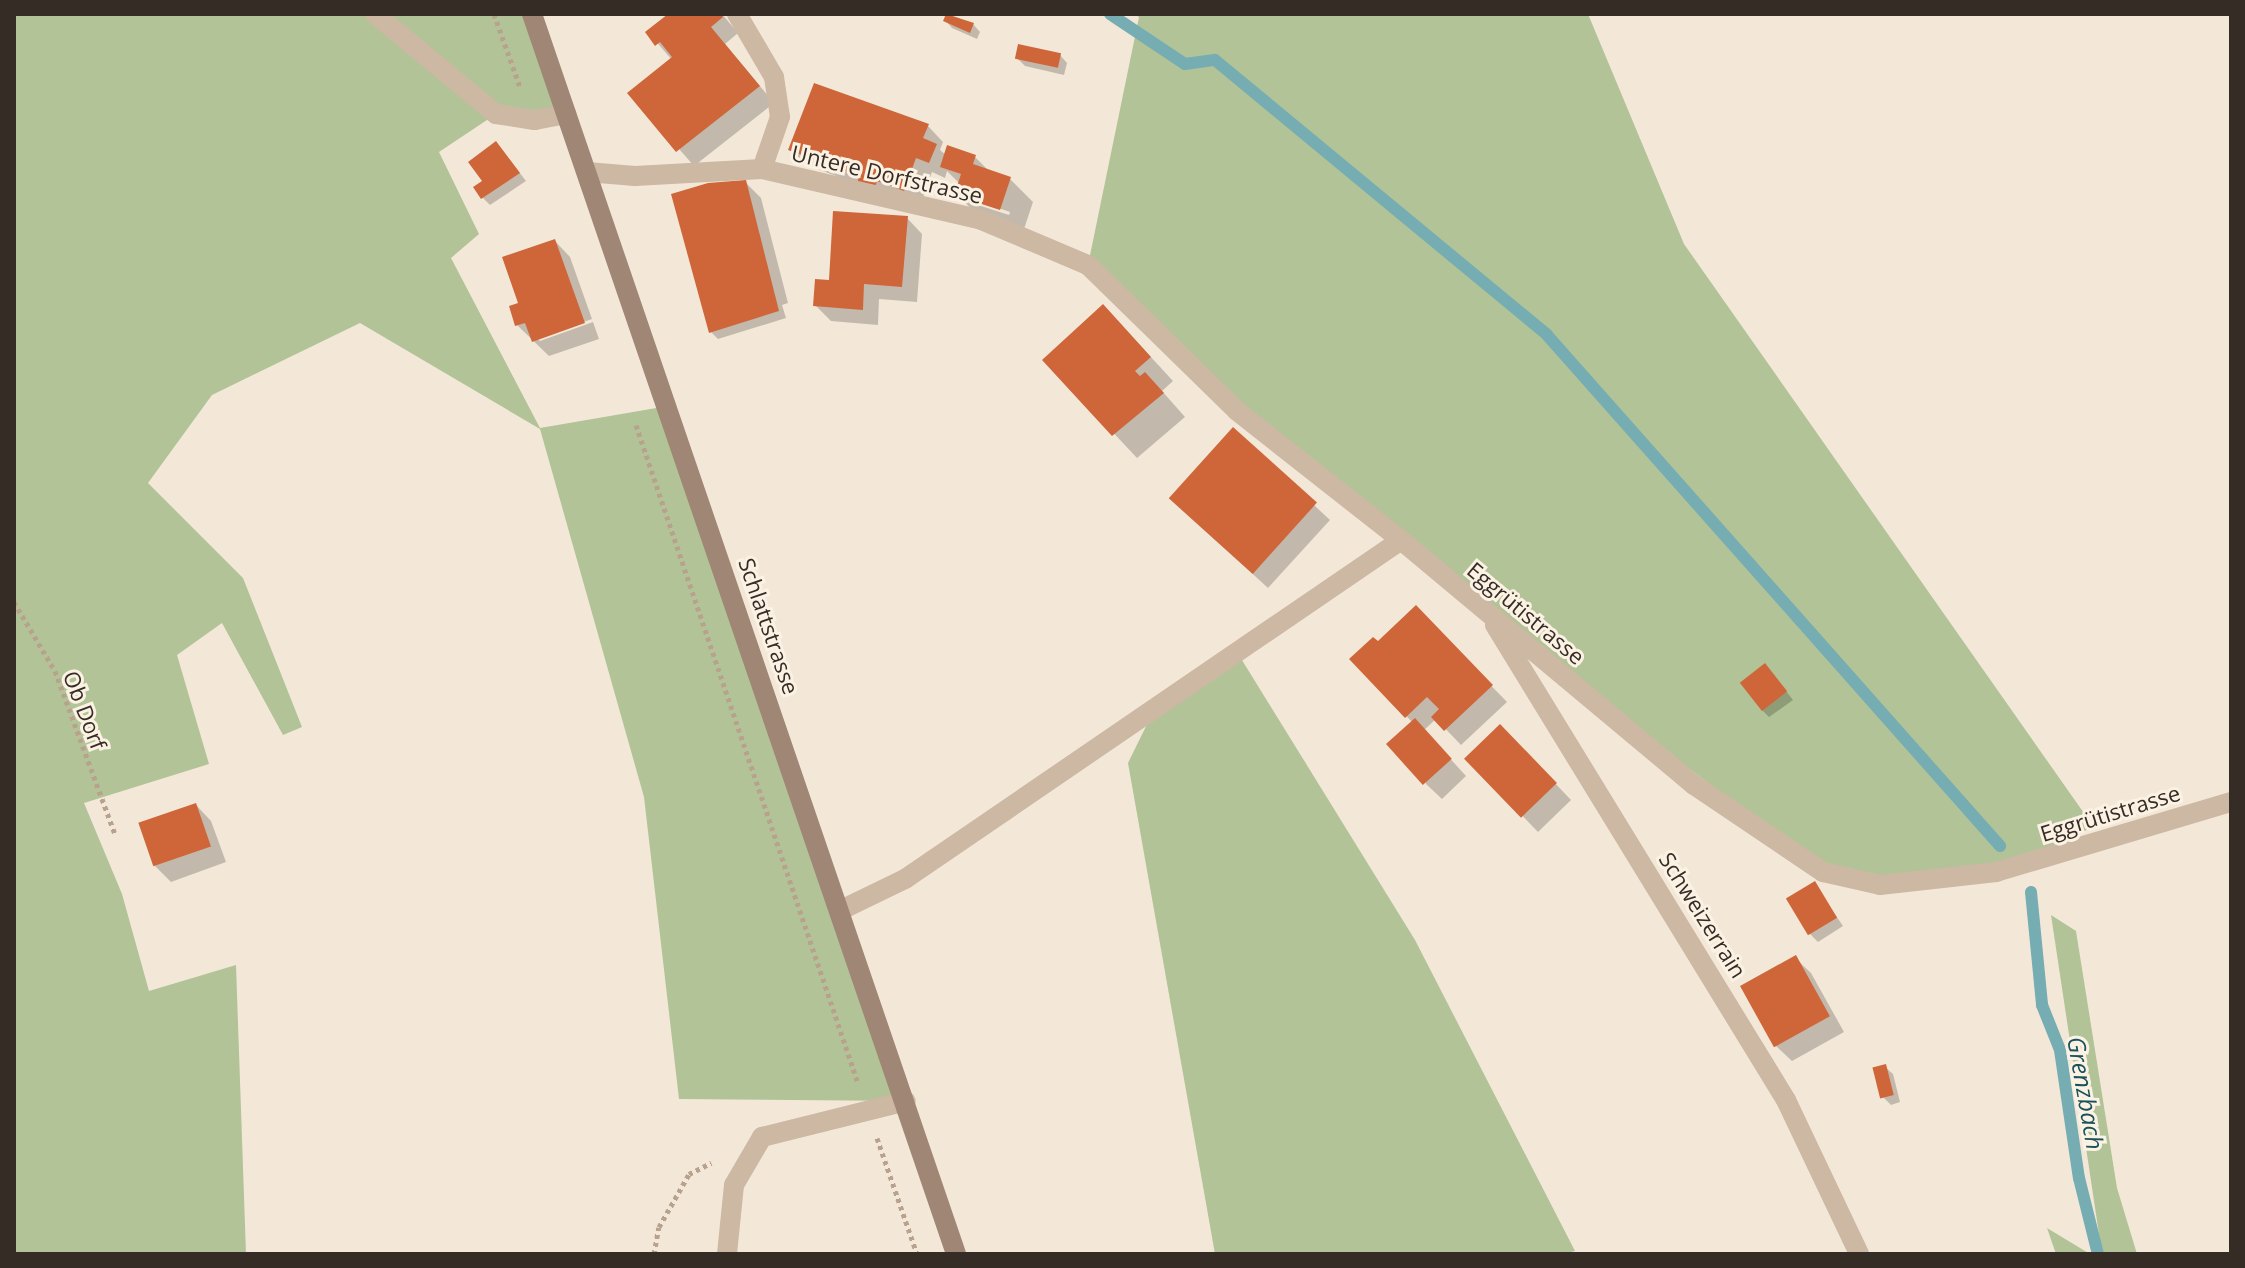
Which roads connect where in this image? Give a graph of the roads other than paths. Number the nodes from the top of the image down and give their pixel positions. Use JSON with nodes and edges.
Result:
{"nodes":[{"id":1,"x":375,"y":14,"type":"edge"},
{"id":2,"x":532,"y":14,"type":"edge"},
{"id":3,"x":737,"y":14,"type":"edge"},
{"id":4,"x":566,"y":114,"type":"junction"},
{"id":5,"x":762,"y":169,"type":"junction"},
{"id":6,"x":587,"y":172,"type":"junction"},
{"id":7,"x":1401,"y":540,"type":"junction"},
{"id":8,"x":1487,"y":612,"type":"junction"},
{"id":9,"x":2231,"y":802,"type":"edge"},
{"id":10,"x":841,"y":910,"type":"junction"},
{"id":11,"x":906,"y":1101,"type":"junction"},
{"id":12,"x":727,"y":1254,"type":"edge"},
{"id":13,"x":956,"y":1254,"type":"edge"},
{"id":14,"x":1859,"y":1254,"type":"edge"}],
"edges":[{"from":1,"to":4,"type":"street"},
{"from":2,"to":4,"type":"street","name":"Schlattstrasse"},
{"from":3,"to":5,"type":"street"},
{"from":4,"to":6,"type":"street","name":"Schlattstrasse"},
{"from":5,"to":6,"type":"street","name":"Untere Dorfstrasse"},
{"from":5,"to":7,"type":"street","name":"Untere Dorfstrasse"},
{"from":6,"to":10,"type":"street","name":"Schlattstrasse"},
{"from":7,"to":8,"type":"street","name":"Eggrütistrasse"},
{"from":7,"to":10,"type":"street"},
{"from":8,"to":9,"type":"street","name":"Eggrütistrasse"},
{"from":8,"to":14,"type":"street","name":"Schweizerrain"},
{"from":10,"to":11,"type":"street","name":"Schlattstrasse"},
{"from":11,"to":12,"type":"street"},
{"from":11,"to":13,"type":"street","name":"Schlattstrasse"}]}
